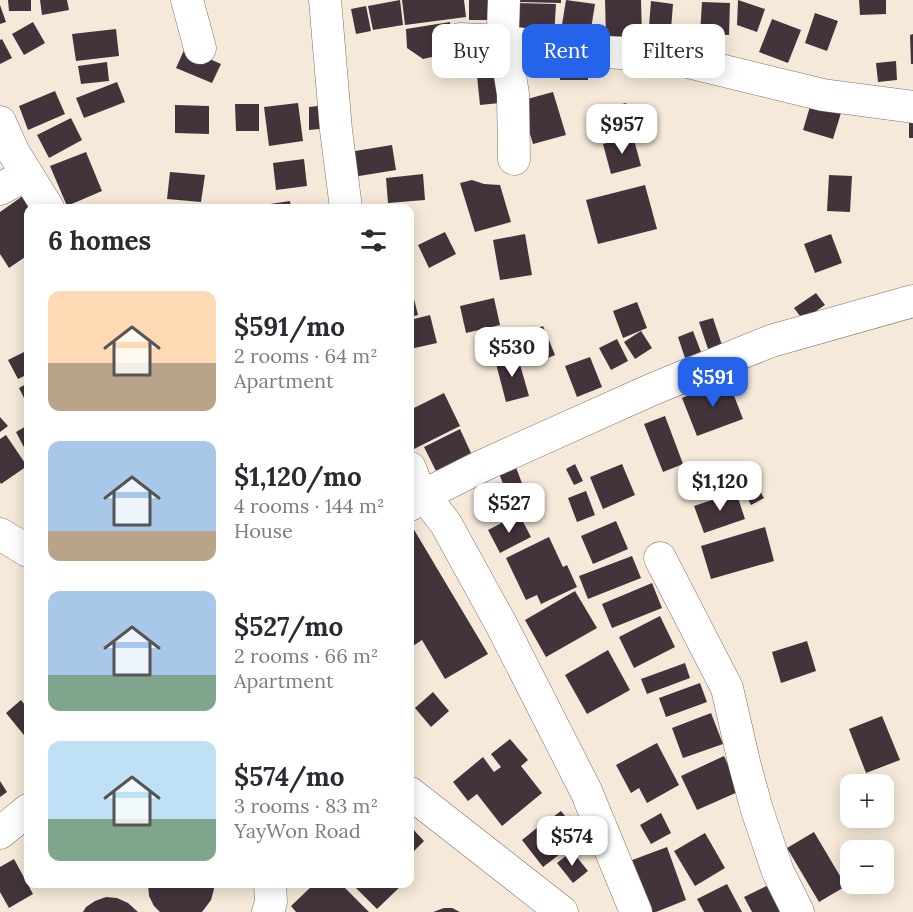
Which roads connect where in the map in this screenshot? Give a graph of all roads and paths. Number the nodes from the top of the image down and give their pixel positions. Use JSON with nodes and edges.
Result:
{"nodes":[{"id":1,"x":187,"y":0,"type":"edge"},
{"id":2,"x":325,"y":0,"type":"edge"},
{"id":3,"x":504,"y":0,"type":"edge"},
{"id":4,"x":502,"y":24,"type":"edge"},
{"id":5,"x":510,"y":42,"type":"edge"},
{"id":6,"x":200,"y":48,"type":"dead end"},
{"id":7,"x":510,"y":75,"type":"edge"},
{"id":8,"x":913,"y":107,"type":"edge"},
{"id":9,"x":0,"y":122,"type":"edge"},
{"id":10,"x":514,"y":159,"type":"dead end"},
{"id":11,"x":13,"y":181,"type":"edge"},
{"id":12,"x":43,"y":204,"type":"edge"},
{"id":13,"x":345,"y":204,"type":"edge"},
{"id":14,"x":913,"y":301,"type":"edge"},
{"id":15,"x":414,"y":478,"type":"edge"},
{"id":16,"x":417,"y":500,"type":"edge"},
{"id":17,"x":0,"y":534,"type":"edge"},
{"id":18,"x":24,"y":549,"type":"edge"},
{"id":19,"x":660,"y":558,"type":"dead end"},
{"id":20,"x":414,"y":797,"type":"edge"},
{"id":21,"x":24,"y":813,"type":"edge"},
{"id":22,"x":0,"y":833,"type":"edge"},
{"id":23,"x":270,"y":888,"type":"edge"},
{"id":24,"x":268,"y":912,"type":"edge"},
{"id":25,"x":562,"y":912,"type":"edge"},
{"id":26,"x":636,"y":912,"type":"edge"},
{"id":27,"x":798,"y":912,"type":"edge"}],
"edges":[{"from":1,"to":6,"type":"street"},
{"from":2,"to":13,"type":"street"},
{"from":3,"to":4,"type":"street"},
{"from":5,"to":8,"type":"street"},
{"from":7,"to":10,"type":"street"},
{"from":9,"to":11,"type":"street"},
{"from":11,"to":12,"type":"street"},
{"from":14,"to":16,"type":"street"},
{"from":15,"to":16,"type":"street"},
{"from":16,"to":26,"type":"street"},
{"from":17,"to":18,"type":"street"},
{"from":19,"to":27,"type":"street"},
{"from":20,"to":25,"type":"street"},
{"from":21,"to":22,"type":"street"},
{"from":23,"to":24,"type":"street"}]}
